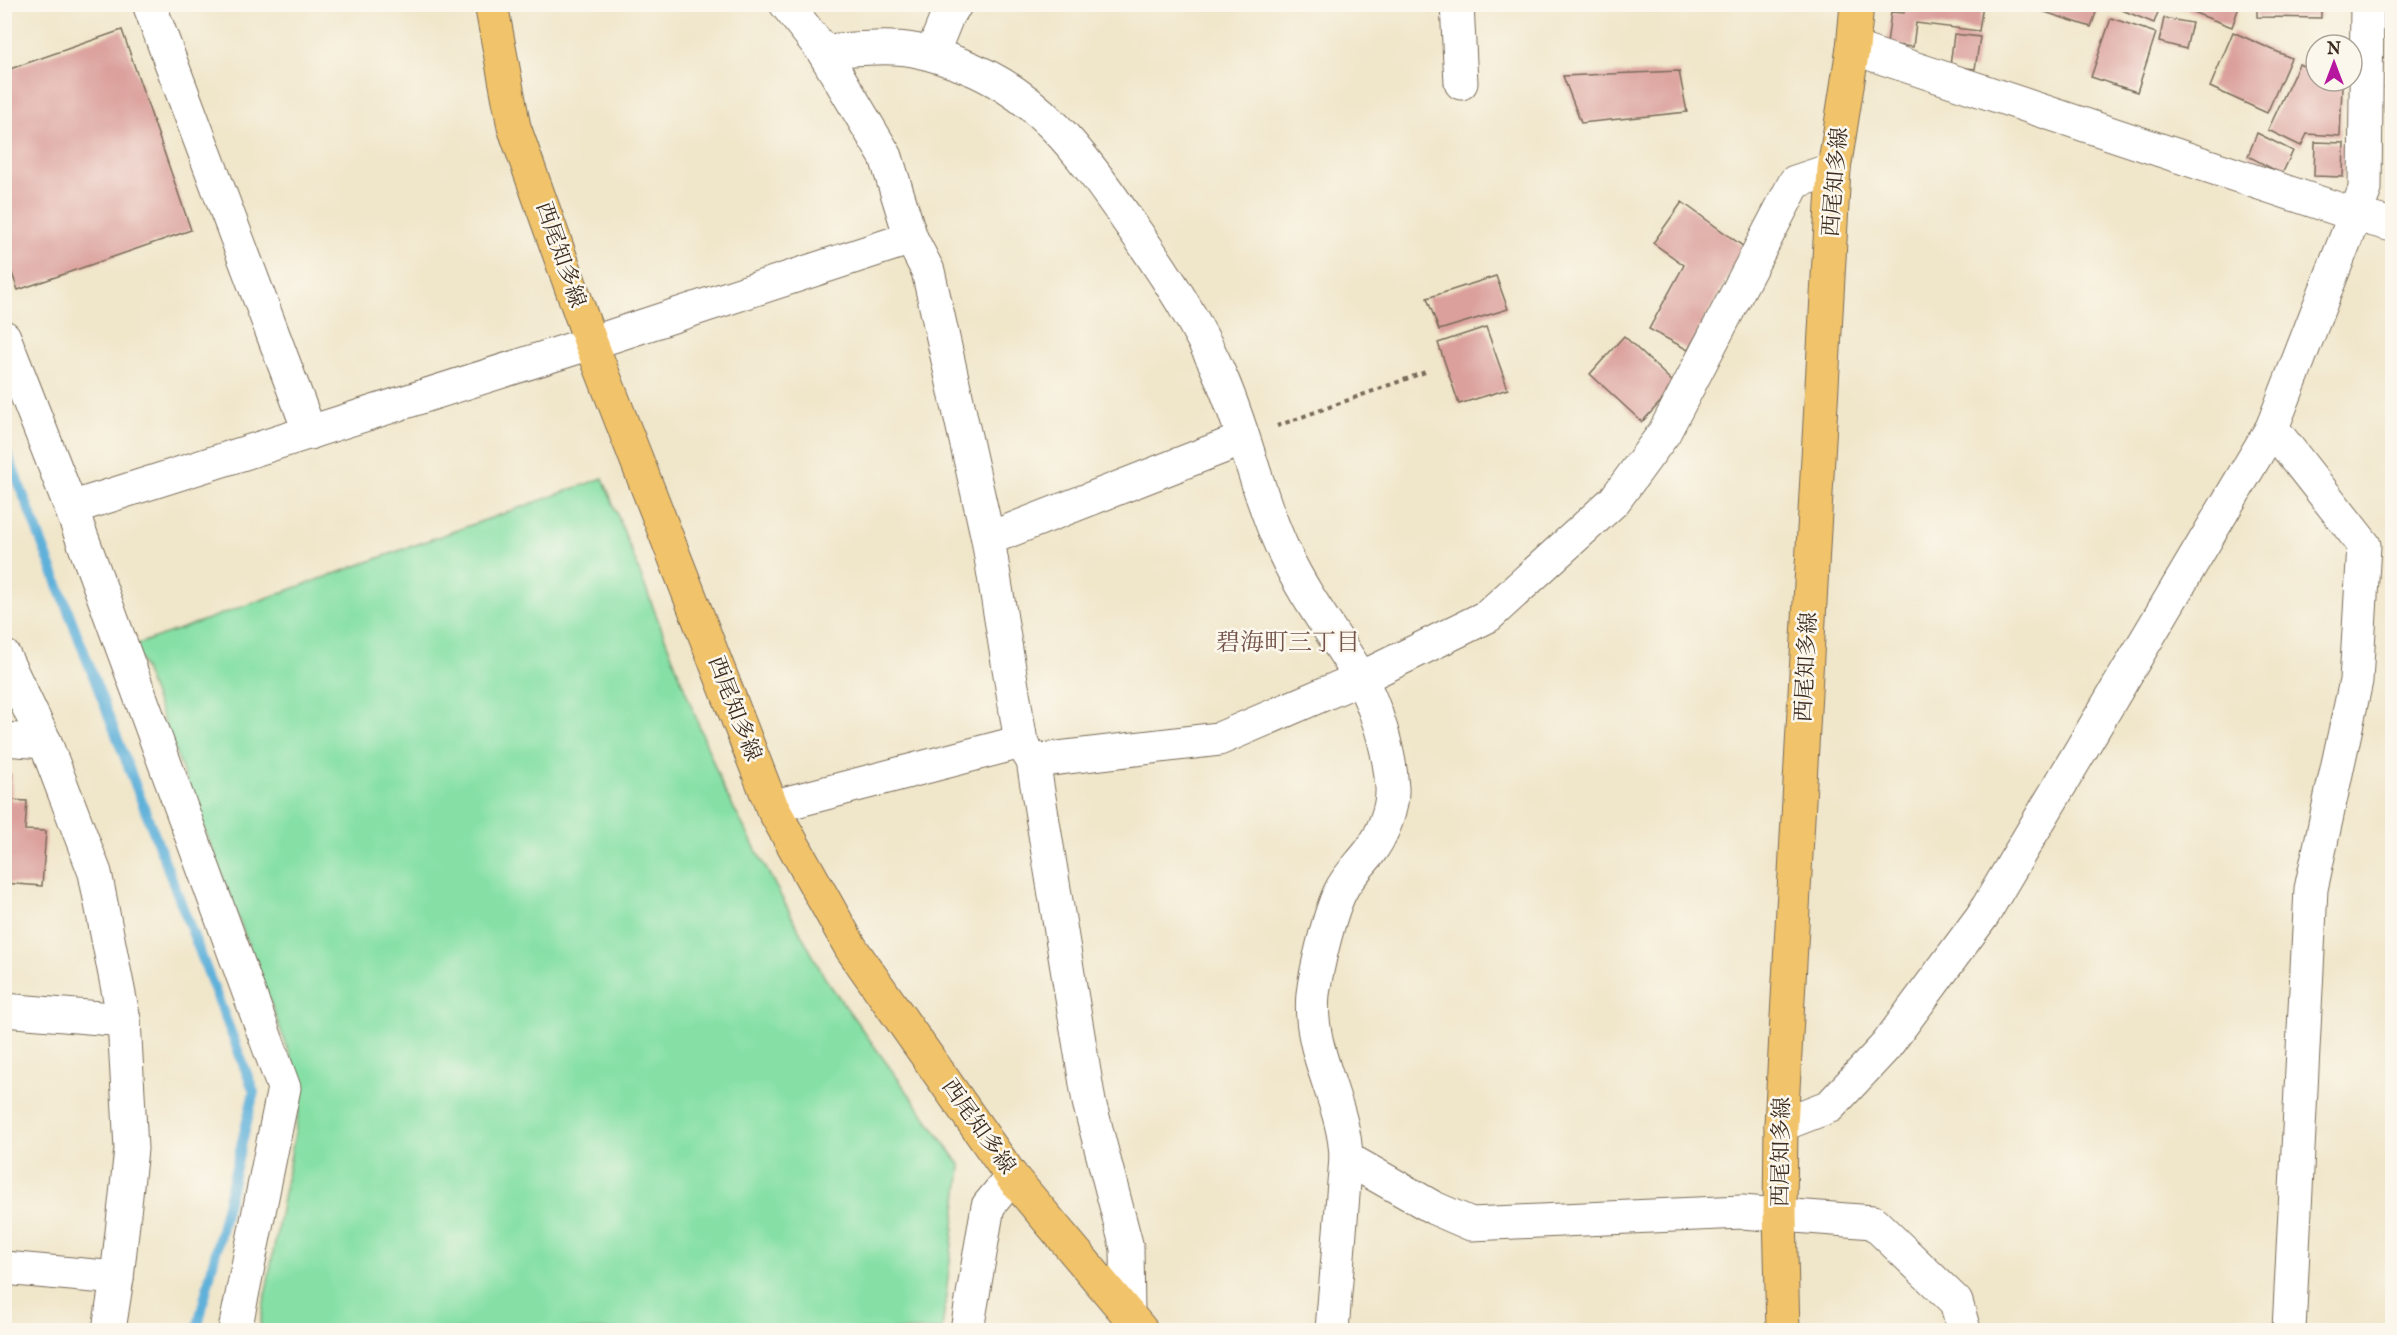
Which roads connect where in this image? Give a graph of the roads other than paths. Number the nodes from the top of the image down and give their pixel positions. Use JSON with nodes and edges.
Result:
{"nodes":[{"id":1,"x":149,"y":4,"type":"edge"},
{"id":2,"x":491,"y":4,"type":"edge"},
{"id":3,"x":786,"y":4,"type":"edge"},
{"id":4,"x":956,"y":4,"type":"edge"},
{"id":5,"x":1457,"y":4,"type":"edge"},
{"id":6,"x":1857,"y":4,"type":"edge"},
{"id":7,"x":2367,"y":4,"type":"edge"},
{"id":8,"x":1853,"y":48,"type":"junction"},
{"id":9,"x":823,"y":51,"type":"junction"},
{"id":10,"x":932,"y":54,"type":"junction"},
{"id":11,"x":1461,"y":83,"type":"dead end"},
{"id":12,"x":1834,"y":169,"type":"junction"},
{"id":13,"x":2356,"y":215,"type":"junction"},
{"id":14,"x":2392,"y":225,"type":"edge"},
{"id":15,"x":911,"y":238,"type":"junction"},
{"id":16,"x":4,"y":337,"type":"edge"},
{"id":17,"x":591,"y":343,"type":"junction"},
{"id":18,"x":2272,"y":428,"type":"junction"},
{"id":19,"x":310,"y":433,"type":"junction"},
{"id":20,"x":1243,"y":439,"type":"junction"},
{"id":21,"x":71,"y":508,"type":"junction"},
{"id":22,"x":988,"y":539,"type":"junction"},
{"id":23,"x":4,"y":656,"type":"edge"},
{"id":24,"x":1360,"y":678,"type":"junction"},
{"id":25,"x":4,"y":739,"type":"edge"},
{"id":26,"x":45,"y":742,"type":"junction"},
{"id":27,"x":1027,"y":752,"type":"junction"},
{"id":28,"x":772,"y":807,"type":"junction"},
{"id":29,"x":4,"y":1010,"type":"edge"},
{"id":30,"x":124,"y":1020,"type":"junction"},
{"id":31,"x":1781,"y":1125,"type":"junction"},
{"id":32,"x":1346,"y":1158,"type":"junction"},
{"id":33,"x":1012,"y":1177,"type":"junction"},
{"id":34,"x":1780,"y":1215,"type":"junction"},
{"id":35,"x":4,"y":1268,"type":"edge"},
{"id":36,"x":117,"y":1278,"type":"junction"},
{"id":37,"x":1135,"y":1322,"type":"edge"},
{"id":38,"x":109,"y":1330,"type":"edge"},
{"id":39,"x":235,"y":1330,"type":"edge"},
{"id":40,"x":967,"y":1330,"type":"edge"},
{"id":41,"x":1332,"y":1330,"type":"edge"},
{"id":42,"x":1783,"y":1330,"type":"edge"},
{"id":43,"x":1964,"y":1330,"type":"edge"},
{"id":44,"x":2289,"y":1330,"type":"edge"}],
"edges":[{"from":1,"to":19,"type":"street"},
{"from":2,"to":17,"type":"main road","name":"西尾知多線"},
{"from":3,"to":9,"type":"street"},
{"from":4,"to":10,"type":"street"},
{"from":5,"to":11,"type":"street"},
{"from":6,"to":8,"type":"main road","name":"西尾知多線"},
{"from":7,"to":13,"type":"street"},
{"from":8,"to":12,"type":"main road","name":"西尾知多線"},
{"from":8,"to":13,"type":"street"},
{"from":9,"to":10,"type":"street"},
{"from":9,"to":15,"type":"street"},
{"from":10,"to":20,"type":"street"},
{"from":12,"to":24,"type":"street"},
{"from":12,"to":31,"type":"main road","name":"西尾知多線"},
{"from":13,"to":14,"type":"street"},
{"from":13,"to":18,"type":"street"},
{"from":15,"to":17,"type":"street"},
{"from":15,"to":22,"type":"street"},
{"from":16,"to":21,"type":"street"},
{"from":17,"to":19,"type":"street"},
{"from":17,"to":28,"type":"main road","name":"西尾知多線"},
{"from":18,"to":31,"type":"street"},
{"from":18,"to":44,"type":"street"},
{"from":19,"to":21,"type":"street"},
{"from":20,"to":22,"type":"street"},
{"from":20,"to":24,"type":"street"},
{"from":21,"to":39,"type":"street"},
{"from":22,"to":27,"type":"street"},
{"from":23,"to":26,"type":"street"},
{"from":24,"to":27,"type":"street"},
{"from":24,"to":32,"type":"street"},
{"from":25,"to":26,"type":"street"},
{"from":26,"to":30,"type":"street"},
{"from":27,"to":28,"type":"street"},
{"from":27,"to":37,"type":"street"},
{"from":28,"to":33,"type":"main road","name":"西尾知多線"},
{"from":29,"to":30,"type":"street"},
{"from":30,"to":36,"type":"street"},
{"from":31,"to":34,"type":"main road","name":"西尾知多線"},
{"from":32,"to":34,"type":"street"},
{"from":32,"to":41,"type":"street"},
{"from":33,"to":37,"type":"main road","name":"西尾知多線"},
{"from":33,"to":40,"type":"street"},
{"from":34,"to":42,"type":"main road","name":"西尾知多線"},
{"from":34,"to":43,"type":"street"},
{"from":35,"to":36,"type":"street"},
{"from":36,"to":38,"type":"street"}]}
